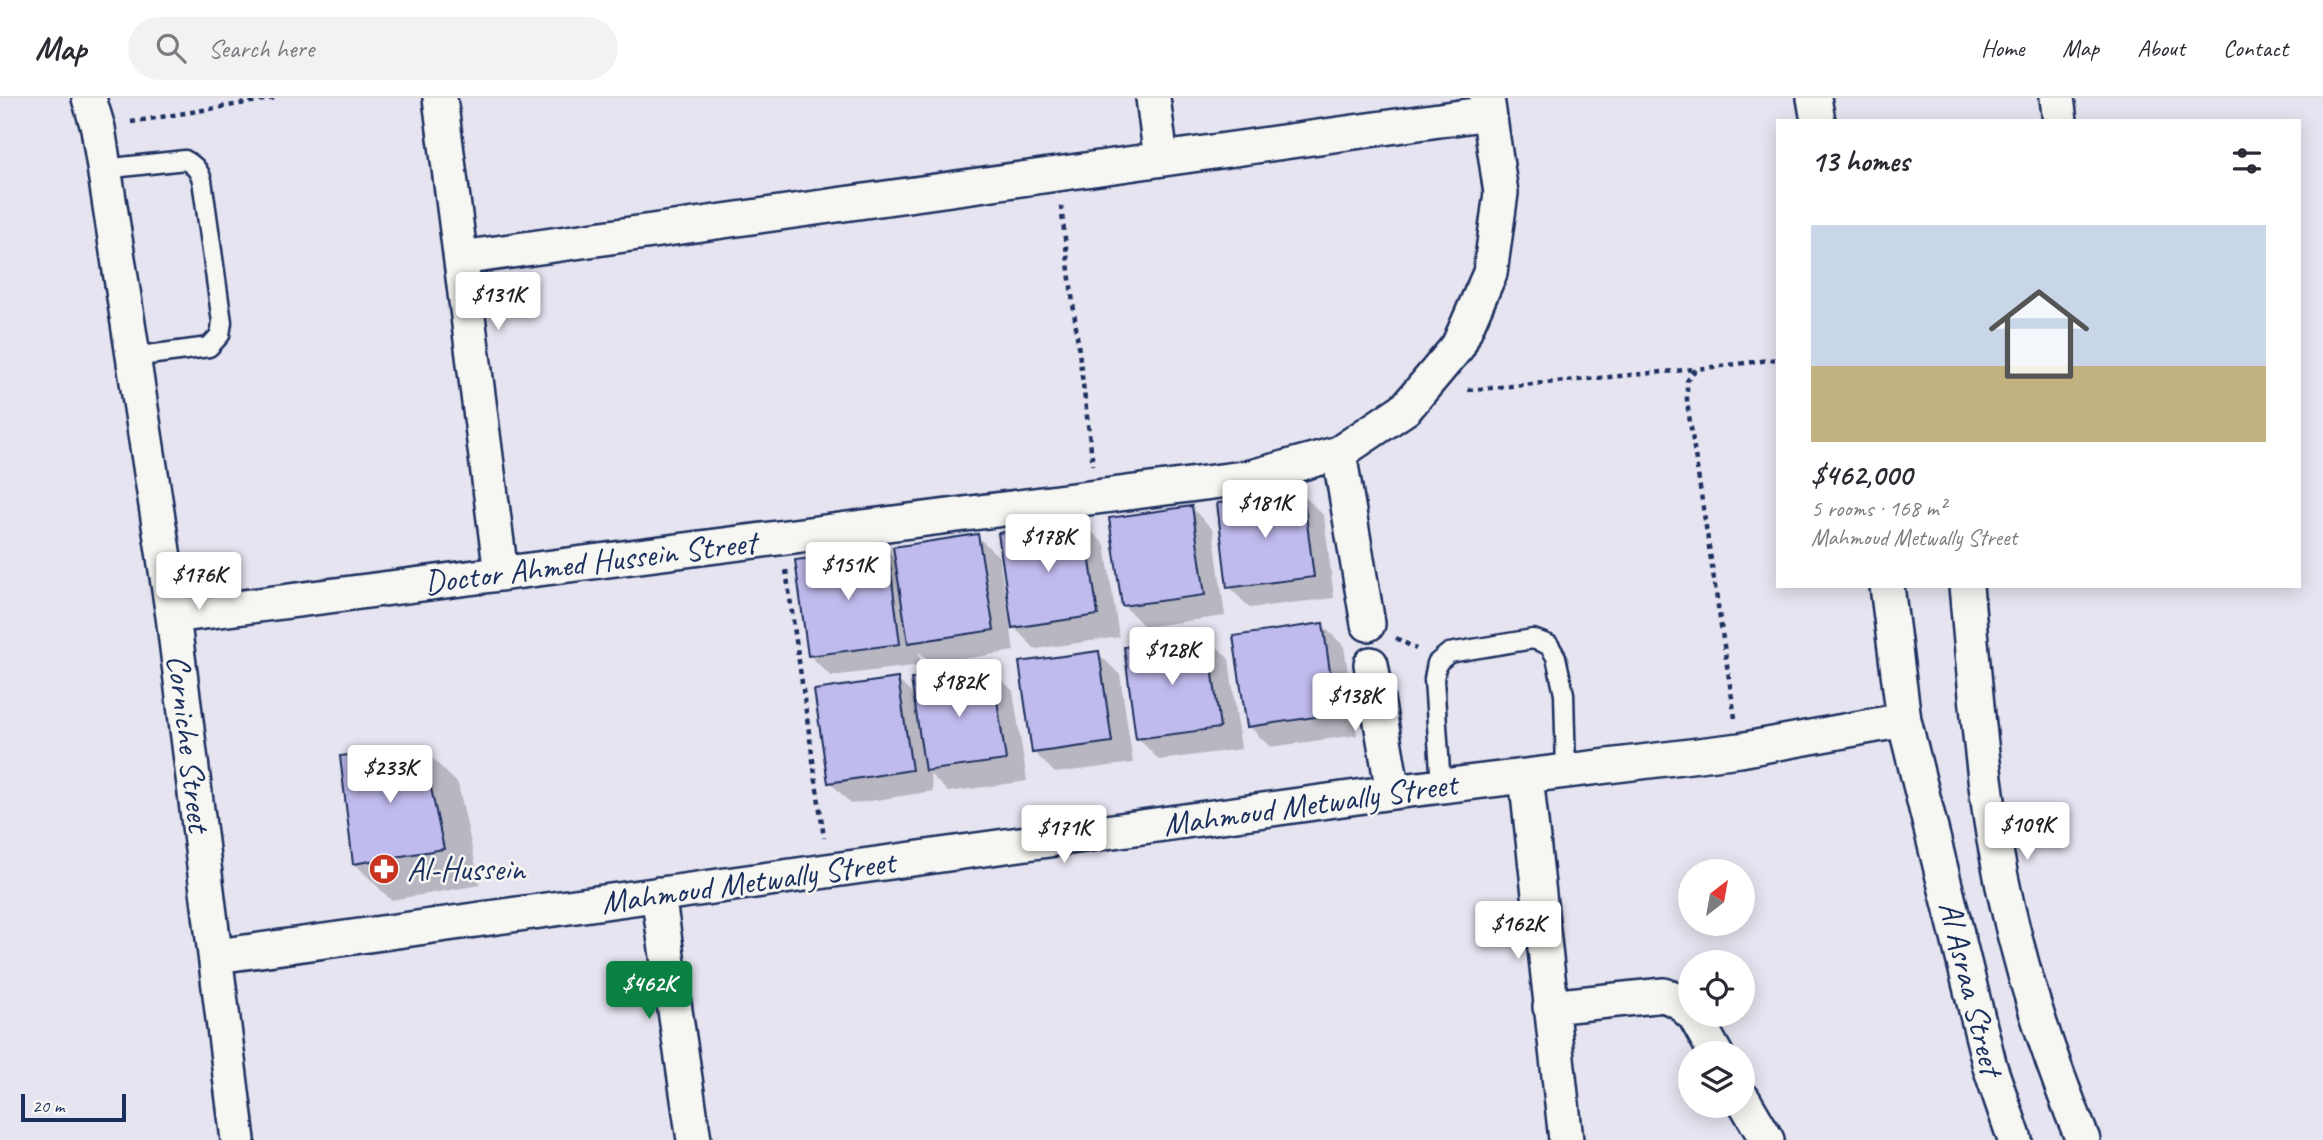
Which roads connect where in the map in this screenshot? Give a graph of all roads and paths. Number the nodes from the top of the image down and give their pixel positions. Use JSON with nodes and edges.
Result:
{"nodes":[{"id":1,"x":275,"y":98,"type":"edge"},
{"id":2,"x":440,"y":98,"type":"edge"},
{"id":3,"x":1153,"y":98,"type":"edge"},
{"id":4,"x":1814,"y":98,"type":"edge"},
{"id":5,"x":2057,"y":98,"type":"edge"},
{"id":6,"x":1488,"y":106,"type":"edge"},
{"id":7,"x":94,"y":113,"type":"edge"},
{"id":8,"x":1818,"y":119,"type":"edge"},
{"id":9,"x":2060,"y":119,"type":"edge"},
{"id":10,"x":1161,"y":159,"type":"junction"},
{"id":11,"x":104,"y":169,"type":"junction"},
{"id":12,"x":1056,"y":174,"type":"junction"},
{"id":13,"x":461,"y":258,"type":"junction"},
{"id":14,"x":133,"y":357,"type":"junction"},
{"id":15,"x":1776,"y":359,"type":"edge"},
{"id":16,"x":1696,"y":369,"type":"junction"},
{"id":17,"x":1418,"y":394,"type":"junction"},
{"id":18,"x":1339,"y":453,"type":"junction"},
{"id":19,"x":1097,"y":497,"type":"junction"},
{"id":20,"x":781,"y":538,"type":"junction"},
{"id":21,"x":501,"y":574,"type":"junction"},
{"id":22,"x":1887,"y":588,"type":"edge"},
{"id":23,"x":1966,"y":588,"type":"edge"},
{"id":24,"x":173,"y":616,"type":"junction"},
{"id":25,"x":1368,"y":624,"type":"joint"},
{"id":26,"x":1437,"y":663,"type":"junction"},
{"id":27,"x":1371,"y":664,"type":"dead end"},
{"id":28,"x":1904,"y":720,"type":"junction"},
{"id":29,"x":1740,"y":750,"type":"junction"},
{"id":30,"x":1566,"y":771,"type":"junction"},
{"id":31,"x":1526,"y":776,"type":"junction"},
{"id":32,"x":1441,"y":786,"type":"junction"},
{"id":33,"x":1394,"y":792,"type":"junction"},
{"id":34,"x":829,"y":870,"type":"junction"},
{"id":35,"x":658,"y":894,"type":"junction"},
{"id":36,"x":216,"y":956,"type":"junction"},
{"id":37,"x":1678,"y":1001,"type":"edge"},
{"id":38,"x":1550,"y":1007,"type":"junction"},
{"id":39,"x":1754,"y":1118,"type":"edge"},
{"id":40,"x":238,"y":1140,"type":"edge"},
{"id":41,"x":694,"y":1140,"type":"edge"},
{"id":42,"x":1566,"y":1140,"type":"edge"},
{"id":43,"x":1767,"y":1140,"type":"edge"},
{"id":44,"x":2015,"y":1140,"type":"edge"},
{"id":45,"x":2083,"y":1140,"type":"edge"}],
"edges":[{"from":1,"to":7,"type":"path"},
{"from":2,"to":13,"type":"street"},
{"from":3,"to":10,"type":"street"},
{"from":4,"to":8,"type":"street"},
{"from":5,"to":9,"type":"street"},
{"from":6,"to":10,"type":"street"},
{"from":6,"to":17,"type":"street","name":"Doctor Ahmed Hussein Street"},
{"from":7,"to":11,"type":"street","name":"Corniche Street"},
{"from":10,"to":12,"type":"street"},
{"from":11,"to":14,"type":"street","name":"Corniche Street"},
{"from":11,"to":14,"type":"lane"},
{"from":12,"to":13,"type":"street"},
{"from":12,"to":19,"type":"path"},
{"from":13,"to":21,"type":"street"},
{"from":14,"to":24,"type":"street","name":"Corniche Street"},
{"from":15,"to":16,"type":"path"},
{"from":16,"to":17,"type":"path"},
{"from":16,"to":29,"type":"path"},
{"from":17,"to":18,"type":"street","name":"Doctor Ahmed Hussein Street"},
{"from":18,"to":19,"type":"street","name":"Doctor Ahmed Hussein Street"},
{"from":18,"to":25,"type":"street"},
{"from":19,"to":20,"type":"street","name":"Doctor Ahmed Hussein Street"},
{"from":20,"to":21,"type":"street","name":"Doctor Ahmed Hussein Street"},
{"from":20,"to":34,"type":"path"},
{"from":21,"to":24,"type":"street","name":"Doctor Ahmed Hussein Street"},
{"from":22,"to":28,"type":"street","name":"Al Asraa Street"},
{"from":23,"to":45,"type":"street","name":"Al Asraa Street"},
{"from":24,"to":36,"type":"street","name":"Corniche Street"},
{"from":25,"to":26,"type":"path"},
{"from":26,"to":30,"type":"lane"},
{"from":26,"to":32,"type":"lane"},
{"from":27,"to":33,"type":"street"},
{"from":28,"to":29,"type":"street","name":"Mahmoud Metwally Street"},
{"from":28,"to":44,"type":"street","name":"Al Asraa Street"},
{"from":29,"to":30,"type":"street","name":"Mahmoud Metwally Street"},
{"from":30,"to":31,"type":"street","name":"Mahmoud Metwally Street"},
{"from":31,"to":32,"type":"street","name":"Mahmoud Metwally Street"},
{"from":31,"to":38,"type":"street"},
{"from":32,"to":33,"type":"street","name":"Mahmoud Metwally Street"},
{"from":33,"to":34,"type":"street","name":"Mahmoud Metwally Street"},
{"from":34,"to":35,"type":"street","name":"Mahmoud Metwally Street"},
{"from":35,"to":36,"type":"street","name":"Mahmoud Metwally Street"},
{"from":35,"to":41,"type":"street"},
{"from":36,"to":40,"type":"street","name":"Corniche Street"},
{"from":37,"to":38,"type":"street"},
{"from":38,"to":42,"type":"street"},
{"from":39,"to":43,"type":"street"}]}
